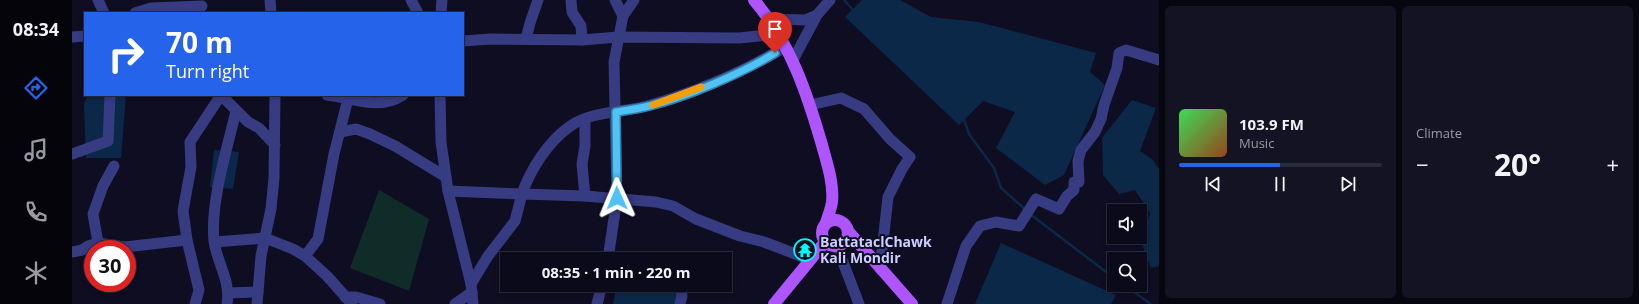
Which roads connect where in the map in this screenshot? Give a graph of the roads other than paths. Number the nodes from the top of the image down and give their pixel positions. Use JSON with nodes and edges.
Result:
{"nodes":[{"id":1,"x":98,"y":0,"type":"edge"},
{"id":2,"x":270,"y":0,"type":"edge"},
{"id":3,"x":411,"y":0,"type":"edge"},
{"id":4,"x":442,"y":0,"type":"edge"},
{"id":5,"x":538,"y":0,"type":"edge"},
{"id":6,"x":571,"y":0,"type":"edge"},
{"id":7,"x":615,"y":0,"type":"edge"},
{"id":8,"x":634,"y":0,"type":"edge"},
{"id":9,"x":754,"y":0,"type":"edge"},
{"id":10,"x":830,"y":0,"type":"edge"},
{"id":11,"x":203,"y":6,"type":"edge"},
{"id":12,"x":104,"y":12,"type":"edge"},
{"id":13,"x":138,"y":12,"type":"edge"},
{"id":14,"x":271,"y":12,"type":"edge"},
{"id":15,"x":417,"y":12,"type":"edge"},
{"id":16,"x":441,"y":12,"type":"edge"},
{"id":17,"x":818,"y":15,"type":"junction"},
{"id":18,"x":623,"y":16,"type":"junction"},
{"id":19,"x":770,"y":19,"type":"junction"},
{"id":20,"x":777,"y":34,"type":"junction"},
{"id":21,"x":84,"y":36,"type":"edge"},
{"id":22,"x":72,"y":37,"type":"edge"},
{"id":23,"x":618,"y":38,"type":"junction"},
{"id":24,"x":526,"y":39,"type":"junction"},
{"id":25,"x":464,"y":40,"type":"edge"},
{"id":26,"x":582,"y":40,"type":"junction"},
{"id":27,"x":785,"y":47,"type":"junction"},
{"id":28,"x":793,"y":60,"type":"junction"},
{"id":29,"x":1159,"y":60,"type":"edge"},
{"id":30,"x":110,"y":96,"type":"edge"},
{"id":31,"x":220,"y":96,"type":"edge"},
{"id":32,"x":222,"y":96,"type":"edge"},
{"id":33,"x":275,"y":96,"type":"edge"},
{"id":34,"x":332,"y":96,"type":"edge"},
{"id":35,"x":402,"y":96,"type":"edge"},
{"id":36,"x":440,"y":96,"type":"edge"},
{"id":37,"x":348,"y":99,"type":"junction"},
{"id":38,"x":810,"y":105,"type":"junction"},
{"id":39,"x":236,"y":111,"type":"junction"},
{"id":40,"x":616,"y":112,"type":"junction"},
{"id":41,"x":584,"y":120,"type":"junction"},
{"id":42,"x":340,"y":132,"type":"junction"},
{"id":43,"x":275,"y":145,"type":"junction"},
{"id":44,"x":72,"y":154,"type":"edge"},
{"id":45,"x":114,"y":166,"type":"dead end"},
{"id":46,"x":446,"y":176,"type":"junction"},
{"id":47,"x":448,"y":191,"type":"junction"},
{"id":48,"x":522,"y":194,"type":"junction"},
{"id":49,"x":585,"y":196,"type":"junction"},
{"id":50,"x":617,"y":198,"type":"junction"},
{"id":51,"x":832,"y":202,"type":"junction"},
{"id":52,"x":826,"y":223,"type":"junction"},
{"id":53,"x":845,"y":226,"type":"junction"},
{"id":54,"x":265,"y":238,"type":"junction"},
{"id":55,"x":97,"y":240,"type":"edge"},
{"id":56,"x":187,"y":240,"type":"junction"},
{"id":57,"x":214,"y":242,"type":"junction"},
{"id":58,"x":835,"y":243,"type":"junction"},
{"id":59,"x":136,"y":246,"type":"edge"},
{"id":60,"x":84,"y":249,"type":"edge"},
{"id":61,"x":866,"y":251,"type":"junction"},
{"id":62,"x":72,"y":252,"type":"edge"},
{"id":63,"x":609,"y":252,"type":"edge"},
{"id":64,"x":305,"y":256,"type":"junction"},
{"id":65,"x":811,"y":260,"type":"junction"},
{"id":66,"x":880,"y":269,"type":"junction"},
{"id":67,"x":472,"y":288,"type":"junction"},
{"id":68,"x":258,"y":292,"type":"junction"},
{"id":69,"x":600,"y":292,"type":"edge"},
{"id":70,"x":681,"y":292,"type":"edge"},
{"id":71,"x":228,"y":293,"type":"junction"},
{"id":72,"x":349,"y":300,"type":"edge"},
{"id":73,"x":195,"y":304,"type":"edge"},
{"id":74,"x":227,"y":304,"type":"edge"},
{"id":75,"x":257,"y":304,"type":"edge"},
{"id":76,"x":380,"y":304,"type":"edge"},
{"id":77,"x":455,"y":304,"type":"edge"},
{"id":78,"x":473,"y":304,"type":"edge"},
{"id":79,"x":597,"y":304,"type":"edge"},
{"id":80,"x":680,"y":304,"type":"edge"},
{"id":81,"x":775,"y":304,"type":"edge"},
{"id":82,"x":859,"y":304,"type":"edge"},
{"id":83,"x":912,"y":304,"type":"edge"},
{"id":84,"x":947,"y":304,"type":"edge"}],
"edges":[{"from":1,"to":12,"type":"street"},
{"from":2,"to":14,"type":"street"},
{"from":3,"to":15,"type":"street"},
{"from":4,"to":16,"type":"street"},
{"from":5,"to":24,"type":"street"},
{"from":6,"to":26,"type":"street"},
{"from":7,"to":18,"type":"street"},
{"from":8,"to":18,"type":"street"},
{"from":9,"to":19,"type":"main road"},
{"from":10,"to":17,"type":"street"},
{"from":11,"to":13,"type":"street"},
{"from":17,"to":19,"type":"street"},
{"from":17,"to":28,"type":"street"},
{"from":18,"to":23,"type":"street"},
{"from":19,"to":20,"type":"main road"},
{"from":20,"to":23,"type":"street"},
{"from":20,"to":27,"type":"main road"},
{"from":21,"to":22,"type":"street"},
{"from":23,"to":26,"type":"street"},
{"from":23,"to":40,"type":"street"},
{"from":24,"to":25,"type":"street"},
{"from":24,"to":26,"type":"street"},
{"from":27,"to":28,"type":"main road"},
{"from":27,"to":40,"type":"street"},
{"from":28,"to":38,"type":"main road"},
{"from":29,"to":84,"type":"street"},
{"from":30,"to":44,"type":"street"},
{"from":31,"to":56,"type":"street"},
{"from":32,"to":39,"type":"street"},
{"from":33,"to":43,"type":"street"},
{"from":34,"to":37,"type":"street"},
{"from":35,"to":37,"type":"street"},
{"from":36,"to":46,"type":"street"},
{"from":37,"to":42,"type":"street"},
{"from":38,"to":51,"type":"main road"},
{"from":38,"to":66,"type":"street"},
{"from":39,"to":43,"type":"street"},
{"from":39,"to":57,"type":"street"},
{"from":40,"to":41,"type":"street"},
{"from":40,"to":50,"type":"street"},
{"from":41,"to":48,"type":"street"},
{"from":41,"to":49,"type":"street"},
{"from":42,"to":46,"type":"street"},
{"from":42,"to":64,"type":"street"},
{"from":43,"to":54,"type":"street"},
{"from":45,"to":55,"type":"street"},
{"from":46,"to":47,"type":"street"},
{"from":47,"to":48,"type":"street"},
{"from":47,"to":67,"type":"street"},
{"from":48,"to":49,"type":"street"},
{"from":48,"to":67,"type":"street"},
{"from":49,"to":50,"type":"street"},
{"from":50,"to":63,"type":"street"},
{"from":50,"to":65,"type":"street"},
{"from":51,"to":52,"type":"main road"},
{"from":51,"to":53,"type":"main road"},
{"from":52,"to":53,"type":"main road"},
{"from":52,"to":58,"type":"main road"},
{"from":53,"to":58,"type":"main road"},
{"from":53,"to":61,"type":"main road"},
{"from":54,"to":57,"type":"street"},
{"from":54,"to":64,"type":"street"},
{"from":54,"to":68,"type":"street"},
{"from":56,"to":59,"type":"street"},
{"from":56,"to":73,"type":"street"},
{"from":57,"to":71,"type":"street"},
{"from":58,"to":61,"type":"main road"},
{"from":58,"to":65,"type":"main road"},
{"from":58,"to":82,"type":"street"},
{"from":60,"to":62,"type":"street"},
{"from":61,"to":66,"type":"main road"},
{"from":64,"to":72,"type":"street"},
{"from":65,"to":81,"type":"main road"},
{"from":66,"to":83,"type":"main road"},
{"from":67,"to":77,"type":"street"},
{"from":67,"to":78,"type":"street"},
{"from":68,"to":71,"type":"street"},
{"from":68,"to":75,"type":"street"},
{"from":69,"to":79,"type":"street"},
{"from":70,"to":80,"type":"street"},
{"from":71,"to":74,"type":"street"},
{"from":72,"to":76,"type":"street"}]}
